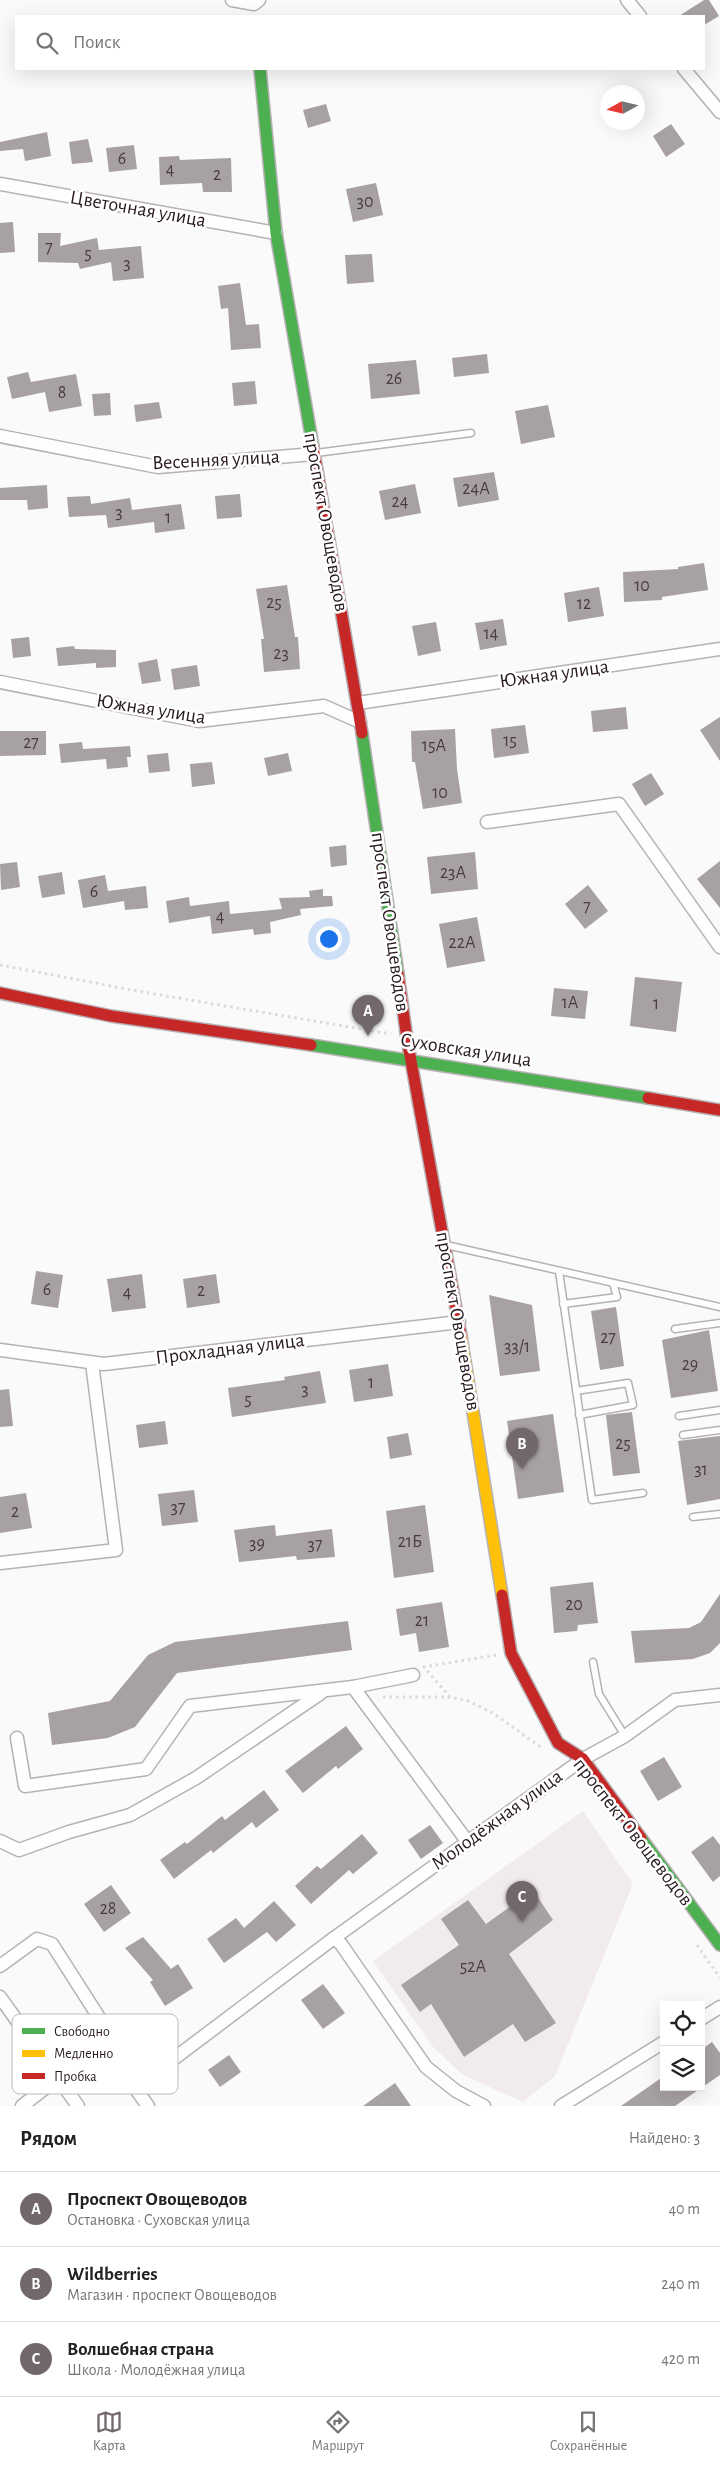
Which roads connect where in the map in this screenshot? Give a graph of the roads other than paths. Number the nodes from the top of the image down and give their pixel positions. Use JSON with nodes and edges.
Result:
{"nodes":[{"id":1,"x":232,"y":0,"type":"edge"},
{"id":2,"x":627,"y":0,"type":"edge"},
{"id":3,"x":255,"y":5,"type":"edge"},
{"id":4,"x":639,"y":15,"type":"edge"},
{"id":5,"x":260,"y":70,"type":"edge"},
{"id":6,"x":685,"y":70,"type":"edge"},
{"id":7,"x":720,"y":112,"type":"edge"},
{"id":8,"x":0,"y":184,"type":"edge"},
{"id":9,"x":276,"y":233,"type":"junction"},
{"id":10,"x":471,"y":433,"type":"dead end"},
{"id":11,"x":0,"y":436,"type":"edge"},
{"id":12,"x":314,"y":454,"type":"junction"},
{"id":13,"x":720,"y":649,"type":"edge"},
{"id":14,"x":0,"y":682,"type":"edge"},
{"id":15,"x":358,"y":703,"type":"junction"},
{"id":16,"x":360,"y":722,"type":"junction"},
{"id":17,"x":488,"y":822,"type":"dead end"},
{"id":18,"x":720,"y":947,"type":"edge"},
{"id":19,"x":0,"y":993,"type":"edge"},
{"id":20,"x":411,"y":1060,"type":"junction"},
{"id":21,"x":720,"y":1110,"type":"edge"},
{"id":22,"x":445,"y":1245,"type":"junction"},
{"id":23,"x":559,"y":1271,"type":"junction"},
{"id":24,"x":613,"y":1283,"type":"junction"},
{"id":25,"x":563,"y":1304,"type":"junction"},
{"id":26,"x":720,"y":1308,"type":"edge"},
{"id":27,"x":459,"y":1322,"type":"junction"},
{"id":28,"x":720,"y":1323,"type":"edge"},
{"id":29,"x":675,"y":1329,"type":"dead end"},
{"id":30,"x":0,"y":1350,"type":"edge"},
{"id":31,"x":92,"y":1363,"type":"junction"},
{"id":32,"x":576,"y":1391,"type":"junction"},
{"id":33,"x":720,"y":1410,"type":"edge"},
{"id":34,"x":579,"y":1415,"type":"junction"},
{"id":35,"x":679,"y":1416,"type":"dead end"},
{"id":36,"x":720,"y":1430,"type":"edge"},
{"id":37,"x":683,"y":1435,"type":"dead end"},
{"id":38,"x":642,"y":1493,"type":"dead end"},
{"id":39,"x":720,"y":1514,"type":"edge"},
{"id":40,"x":693,"y":1517,"type":"dead end"},
{"id":41,"x":0,"y":1563,"type":"edge"},
{"id":42,"x":593,"y":1662,"type":"dead end"},
{"id":43,"x":413,"y":1675,"type":"dead end"},
{"id":44,"x":353,"y":1688,"type":"junction"},
{"id":45,"x":323,"y":1692,"type":"junction"},
{"id":46,"x":720,"y":1695,"type":"edge"},
{"id":47,"x":625,"y":1736,"type":"junction"},
{"id":48,"x":17,"y":1738,"type":"dead end"},
{"id":49,"x":583,"y":1759,"type":"junction"},
{"id":50,"x":0,"y":1841,"type":"edge"},
{"id":51,"x":467,"y":1841,"type":"junction"},
{"id":52,"x":334,"y":1938,"type":"junction"},
{"id":53,"x":720,"y":1945,"type":"edge"},
{"id":54,"x":0,"y":1966,"type":"edge"},
{"id":55,"x":0,"y":1997,"type":"edge"},
{"id":56,"x":720,"y":2007,"type":"edge"},
{"id":57,"x":12,"y":2014,"type":"edge"},
{"id":58,"x":97,"y":2014,"type":"edge"},
{"id":59,"x":705,"y":2016,"type":"edge"},
{"id":60,"x":660,"y":2044,"type":"edge"},
{"id":61,"x":178,"y":2056,"type":"edge"},
{"id":62,"x":37,"y":2094,"type":"edge"},
{"id":63,"x":69,"y":2094,"type":"edge"},
{"id":64,"x":139,"y":2094,"type":"edge"},
{"id":65,"x":22,"y":2106,"type":"edge"},
{"id":66,"x":78,"y":2106,"type":"edge"},
{"id":67,"x":148,"y":2106,"type":"edge"},
{"id":68,"x":484,"y":2106,"type":"edge"},
{"id":69,"x":561,"y":2106,"type":"edge"}],
"edges":[{"from":1,"to":3,"type":"street"},
{"from":2,"to":4,"type":"street"},
{"from":5,"to":9,"type":"street","name":"проспект Овощеводов"},
{"from":6,"to":7,"type":"street"},
{"from":8,"to":9,"type":"street","name":"Цветочная улица"},
{"from":9,"to":12,"type":"street","name":"проспект Овощеводов"},
{"from":10,"to":12,"type":"lane"},
{"from":11,"to":12,"type":"street","name":"Весенняя улица"},
{"from":12,"to":15,"type":"street","name":"проспект Овощеводов"},
{"from":13,"to":15,"type":"street","name":"Южная улица"},
{"from":14,"to":16,"type":"street","name":"Южная улица"},
{"from":15,"to":16,"type":"street","name":"проспект Овощеводов"},
{"from":16,"to":20,"type":"street","name":"проспект Овощеводов"},
{"from":17,"to":18,"type":"street"},
{"from":19,"to":20,"type":"street","name":"Суховская улица"},
{"from":20,"to":21,"type":"street","name":"Суховская улица"},
{"from":20,"to":22,"type":"street","name":"проспект Овощеводов"},
{"from":22,"to":23,"type":"lane"},
{"from":22,"to":27,"type":"street","name":"проспект Овощеводов"},
{"from":23,"to":24,"type":"lane"},
{"from":23,"to":25,"type":"lane"},
{"from":24,"to":25,"type":"lane"},
{"from":24,"to":26,"type":"lane"},
{"from":25,"to":32,"type":"lane"},
{"from":27,"to":31,"type":"street","name":"Прохладная улица"},
{"from":27,"to":49,"type":"street","name":"проспект Овощеводов"},
{"from":28,"to":29,"type":"lane"},
{"from":30,"to":31,"type":"street","name":"Прохладная улица"},
{"from":31,"to":41,"type":"street"},
{"from":32,"to":34,"type":"lane"},
{"from":32,"to":34,"type":"lane"},
{"from":33,"to":35,"type":"lane"},
{"from":34,"to":38,"type":"lane"},
{"from":36,"to":37,"type":"lane"},
{"from":39,"to":40,"type":"lane"},
{"from":42,"to":47,"type":"lane"},
{"from":43,"to":44,"type":"street"},
{"from":44,"to":45,"type":"street"},
{"from":44,"to":51,"type":"street"},
{"from":45,"to":48,"type":"street"},
{"from":45,"to":50,"type":"street"},
{"from":46,"to":47,"type":"street","name":"Молодёжная улица"},
{"from":47,"to":49,"type":"street","name":"Молодёжная улица"},
{"from":49,"to":51,"type":"street","name":"Молодёжная улица"},
{"from":49,"to":53,"type":"street","name":"проспект Овощеводов"},
{"from":51,"to":52,"type":"street","name":"Молодёжная улица"},
{"from":52,"to":61,"type":"street","name":"Молодёжная улица"},
{"from":52,"to":68,"type":"street"},
{"from":54,"to":58,"type":"street"},
{"from":55,"to":57,"type":"street"},
{"from":56,"to":59,"type":"street"},
{"from":60,"to":69,"type":"street"},
{"from":62,"to":65,"type":"street"},
{"from":63,"to":66,"type":"street"},
{"from":64,"to":67,"type":"street"}]}
